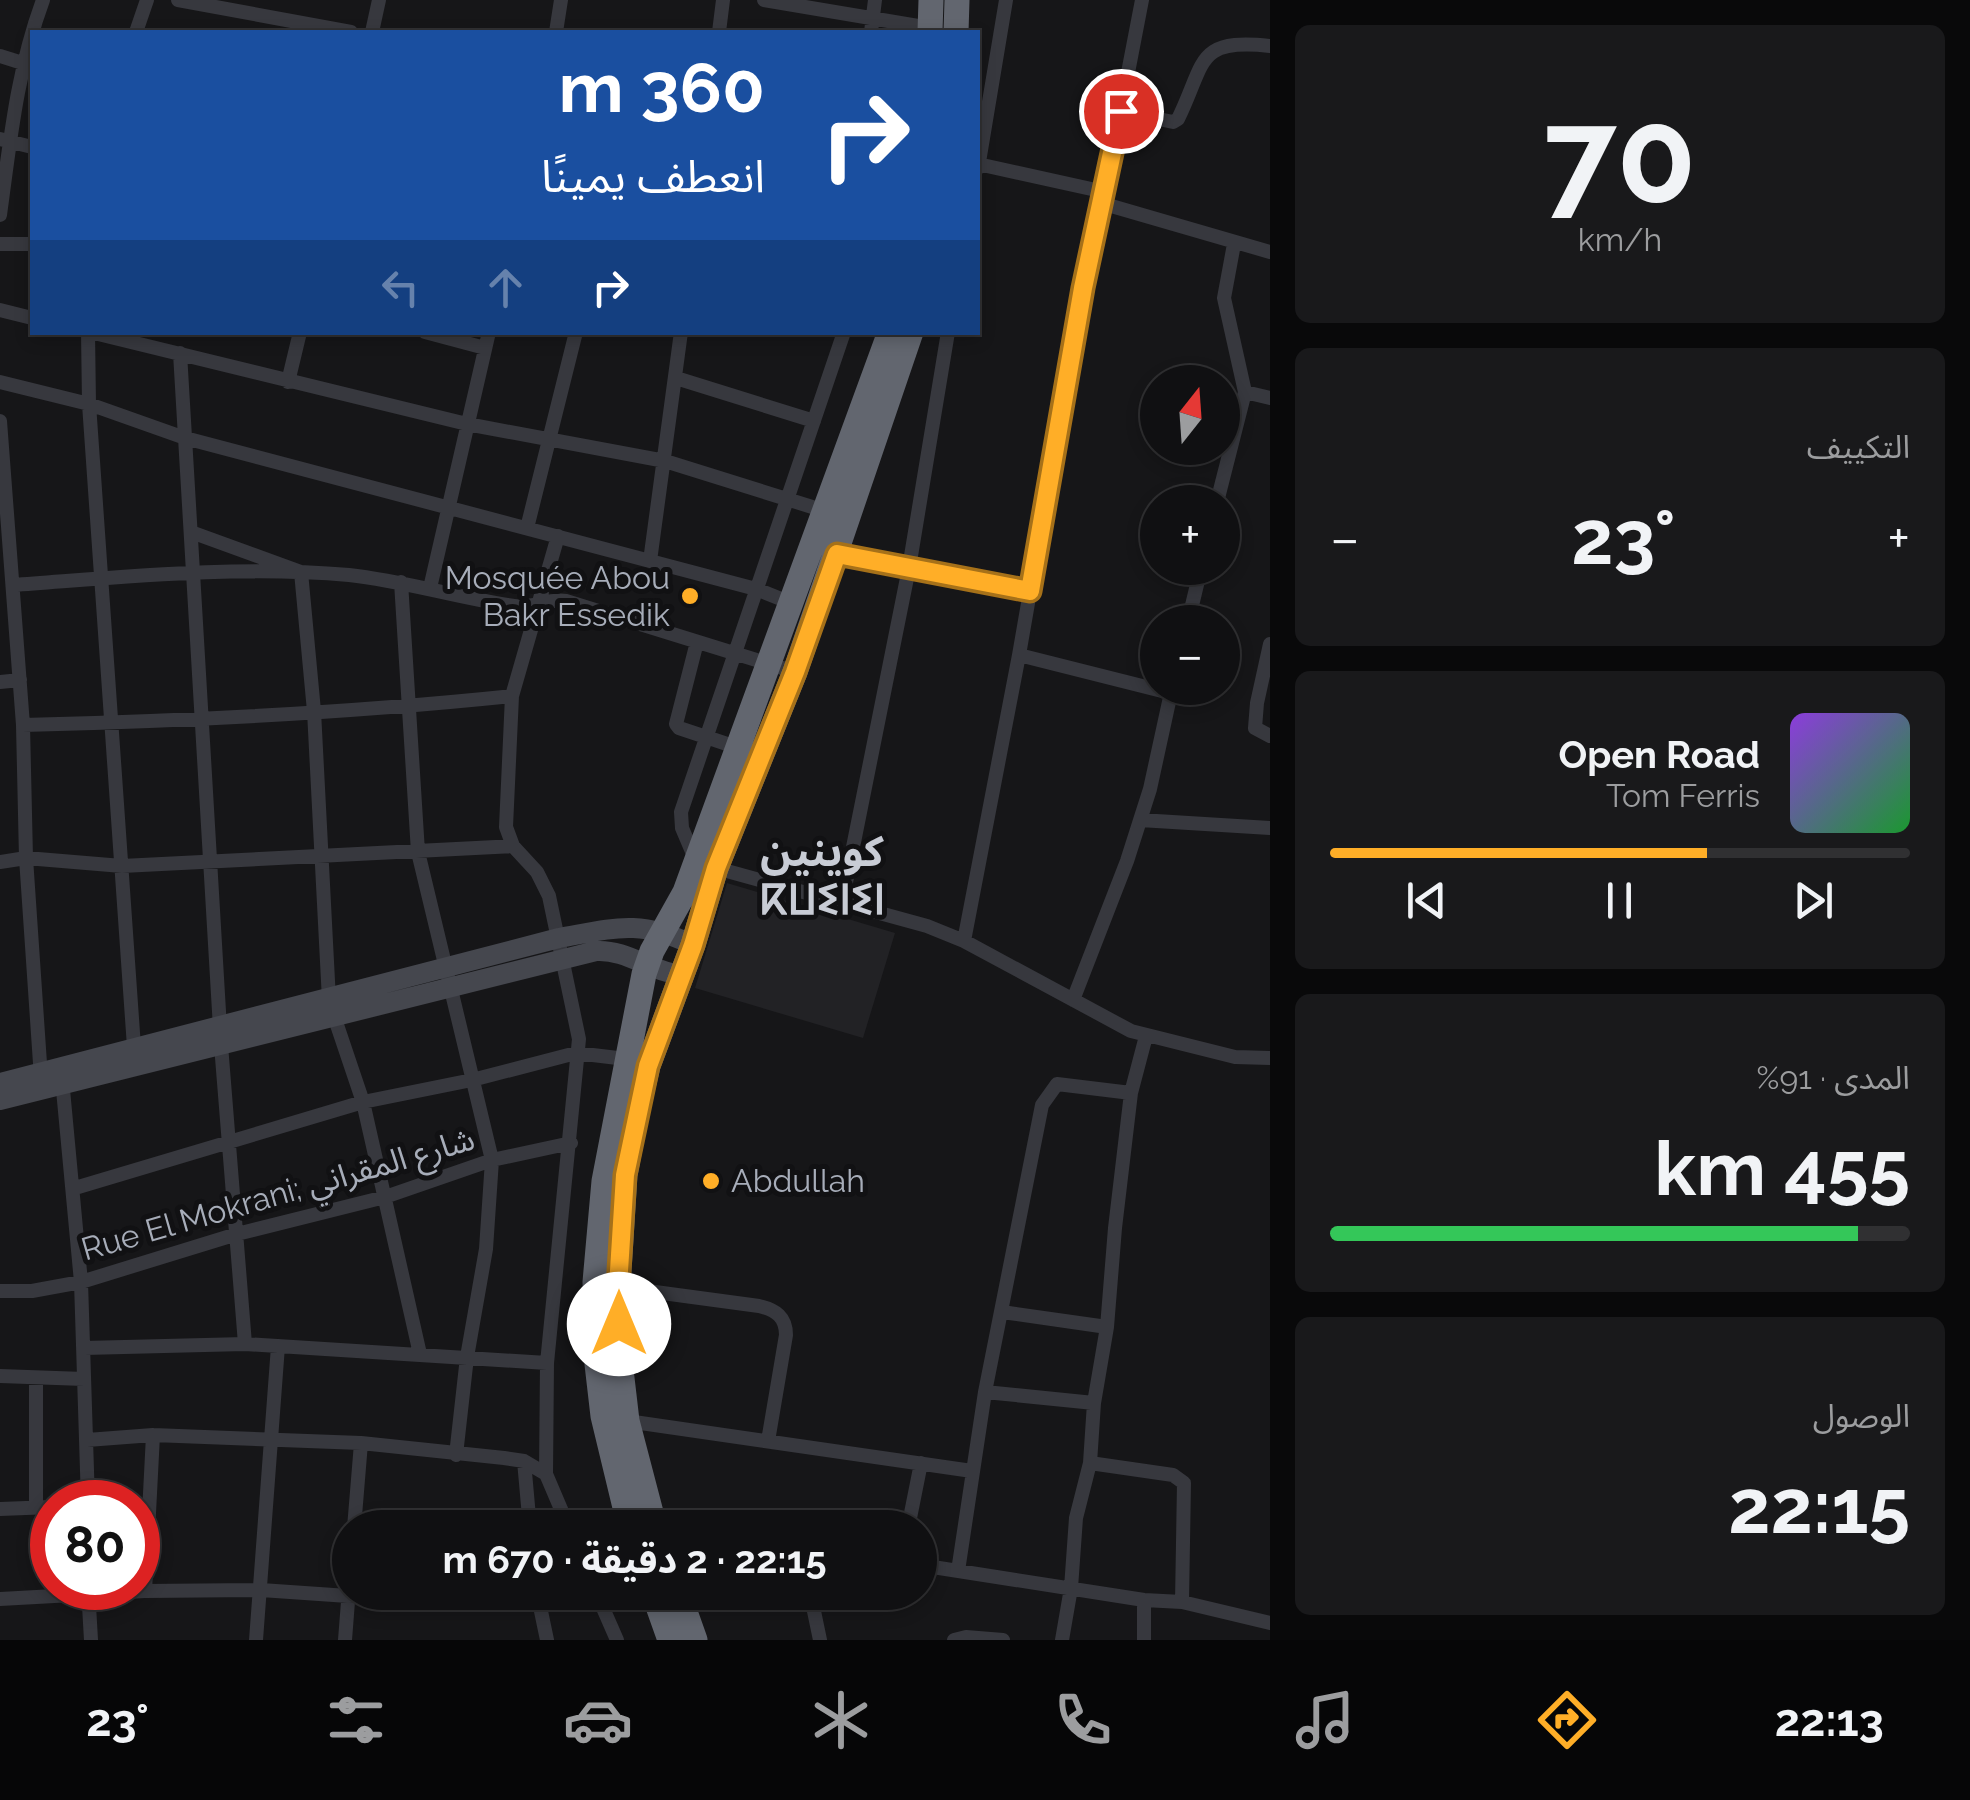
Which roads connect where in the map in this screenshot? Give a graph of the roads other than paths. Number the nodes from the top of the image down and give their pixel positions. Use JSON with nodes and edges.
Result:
{"nodes":[{"id":1,"x":42,"y":0,"type":"edge"},
{"id":2,"x":147,"y":0,"type":"edge"},
{"id":3,"x":178,"y":0,"type":"edge"},
{"id":4,"x":379,"y":0,"type":"edge"},
{"id":5,"x":561,"y":0,"type":"edge"},
{"id":6,"x":723,"y":0,"type":"edge"},
{"id":7,"x":764,"y":0,"type":"edge"},
{"id":8,"x":875,"y":0,"type":"edge"},
{"id":9,"x":931,"y":0,"type":"edge"},
{"id":10,"x":957,"y":0,"type":"edge"},
{"id":11,"x":1006,"y":0,"type":"edge"},
{"id":12,"x":1142,"y":0,"type":"edge"},
{"id":13,"x":803,"y":3,"type":"edge"},
{"id":14,"x":872,"y":25,"type":"edge"},
{"id":15,"x":35,"y":30,"type":"edge"},
{"id":16,"x":137,"y":30,"type":"edge"},
{"id":17,"x":340,"y":30,"type":"edge"},
{"id":18,"x":372,"y":30,"type":"edge"},
{"id":19,"x":556,"y":30,"type":"edge"},
{"id":20,"x":719,"y":30,"type":"edge"},
{"id":21,"x":928,"y":30,"type":"edge"},
{"id":22,"x":939,"y":30,"type":"edge"},
{"id":23,"x":940,"y":30,"type":"edge"},
{"id":24,"x":1270,"y":46,"type":"edge"},
{"id":25,"x":0,"y":56,"type":"edge"},
{"id":26,"x":28,"y":64,"type":"edge"},
{"id":27,"x":1121,"y":111,"type":"junction"},
{"id":28,"x":5,"y":140,"type":"edge"},
{"id":29,"x":30,"y":147,"type":"edge"},
{"id":30,"x":980,"y":153,"type":"edge"},
{"id":31,"x":980,"y":166,"type":"edge"},
{"id":32,"x":1103,"y":198,"type":"junction"},
{"id":33,"x":0,"y":215,"type":"edge"},
{"id":34,"x":0,"y":244,"type":"edge"},
{"id":35,"x":30,"y":244,"type":"edge"},
{"id":36,"x":1234,"y":244,"type":"junction"},
{"id":37,"x":1270,"y":252,"type":"edge"},
{"id":38,"x":0,"y":310,"type":"edge"},
{"id":39,"x":30,"y":318,"type":"edge"},
{"id":40,"x":89,"y":335,"type":"edge"},
{"id":41,"x":102,"y":335,"type":"edge"},
{"id":42,"x":172,"y":335,"type":"edge"},
{"id":43,"x":299,"y":335,"type":"edge"},
{"id":44,"x":448,"y":335,"type":"edge"},
{"id":45,"x":575,"y":335,"type":"edge"},
{"id":46,"x":682,"y":335,"type":"edge"},
{"id":47,"x":843,"y":335,"type":"edge"},
{"id":48,"x":889,"y":335,"type":"edge"},
{"id":49,"x":910,"y":335,"type":"edge"},
{"id":50,"x":948,"y":335,"type":"edge"},
{"id":51,"x":487,"y":340,"type":"edge"},
{"id":52,"x":174,"y":351,"type":"junction"},
{"id":53,"x":676,"y":378,"type":"junction"},
{"id":54,"x":0,"y":382,"type":"edge"},
{"id":55,"x":288,"y":382,"type":"junction"},
{"id":56,"x":1245,"y":392,"type":"junction"},
{"id":57,"x":1270,"y":398,"type":"edge"},
{"id":58,"x":89,"y":404,"type":"junction"},
{"id":59,"x":0,"y":422,"type":"edge"},
{"id":60,"x":814,"y":422,"type":"junction"},
{"id":61,"x":468,"y":424,"type":"junction"},
{"id":62,"x":549,"y":437,"type":"junction"},
{"id":63,"x":185,"y":438,"type":"junction"},
{"id":64,"x":665,"y":461,"type":"junction"},
{"id":65,"x":1222,"y":485,"type":"edge"},
{"id":66,"x":788,"y":499,"type":"junction"},
{"id":67,"x":448,"y":507,"type":"junction"},
{"id":68,"x":825,"y":510,"type":"junction"},
{"id":69,"x":527,"y":528,"type":"junction"},
{"id":70,"x":4,"y":529,"type":"edge"},
{"id":71,"x":191,"y":532,"type":"junction"},
{"id":72,"x":558,"y":536,"type":"junction"},
{"id":73,"x":811,"y":548,"type":"junction"},
{"id":74,"x":837,"y":554,"type":"junction"},
{"id":75,"x":650,"y":561,"type":"junction"},
{"id":76,"x":909,"y":568,"type":"junction"},
{"id":77,"x":192,"y":572,"type":"junction"},
{"id":78,"x":301,"y":572,"type":"junction"},
{"id":79,"x":102,"y":579,"type":"junction"},
{"id":80,"x":401,"y":582,"type":"junction"},
{"id":81,"x":12,"y":585,"type":"junction"},
{"id":82,"x":430,"y":588,"type":"junction"},
{"id":83,"x":756,"y":589,"type":"junction"},
{"id":84,"x":1030,"y":591,"type":"junction"},
{"id":85,"x":538,"y":603,"type":"junction"},
{"id":86,"x":791,"y":603,"type":"junction"},
{"id":87,"x":697,"y":642,"type":"junction"},
{"id":88,"x":1270,"y":644,"type":"edge"},
{"id":89,"x":734,"y":654,"type":"junction"},
{"id":90,"x":1019,"y":655,"type":"junction"},
{"id":91,"x":768,"y":665,"type":"junction"},
{"id":92,"x":795,"y":672,"type":"junction"},
{"id":93,"x":20,"y":680,"type":"junction"},
{"id":94,"x":0,"y":682,"type":"edge"},
{"id":95,"x":1140,"y":683,"type":"edge"},
{"id":96,"x":512,"y":696,"type":"junction"},
{"id":97,"x":1168,"y":705,"type":"edge"},
{"id":98,"x":409,"y":707,"type":"junction"},
{"id":99,"x":314,"y":711,"type":"junction"},
{"id":100,"x":202,"y":720,"type":"junction"},
{"id":101,"x":113,"y":723,"type":"junction"},
{"id":102,"x":23,"y":725,"type":"junction"},
{"id":103,"x":1270,"y":736,"type":"edge"},
{"id":104,"x":705,"y":738,"type":"junction"},
{"id":105,"x":739,"y":748,"type":"junction"},
{"id":106,"x":1140,"y":820,"type":"junction"},
{"id":107,"x":1270,"y":828,"type":"edge"},
{"id":108,"x":513,"y":846,"type":"junction"},
{"id":109,"x":418,"y":852,"type":"junction"},
{"id":110,"x":322,"y":856,"type":"junction"},
{"id":111,"x":26,"y":858,"type":"junction"},
{"id":112,"x":210,"y":860,"type":"junction"},
{"id":113,"x":0,"y":862,"type":"edge"},
{"id":114,"x":706,"y":865,"type":"junction"},
{"id":115,"x":122,"y":866,"type":"junction"},
{"id":116,"x":842,"y":902,"type":"junction"},
{"id":117,"x":663,"y":932,"type":"junction"},
{"id":118,"x":964,"y":941,"type":"junction"},
{"id":119,"x":693,"y":945,"type":"junction"},
{"id":120,"x":561,"y":948,"type":"junction"},
{"id":121,"x":647,"y":965,"type":"junction"},
{"id":122,"x":682,"y":976,"type":"junction"},
{"id":123,"x":448,"y":977,"type":"junction"},
{"id":124,"x":1073,"y":1000,"type":"junction"},
{"id":125,"x":331,"y":1008,"type":"junction"},
{"id":126,"x":220,"y":1036,"type":"junction"},
{"id":127,"x":1146,"y":1036,"type":"junction"},
{"id":128,"x":134,"y":1047,"type":"junction"},
{"id":129,"x":576,"y":1053,"type":"junction"},
{"id":130,"x":1270,"y":1058,"type":"edge"},
{"id":131,"x":626,"y":1059,"type":"junction"},
{"id":132,"x":51,"y":1078,"type":"junction"},
{"id":133,"x":472,"y":1080,"type":"junction"},
{"id":134,"x":0,"y":1084,"type":"edge"},
{"id":135,"x":1131,"y":1093,"type":"junction"},
{"id":136,"x":0,"y":1100,"type":"edge"},
{"id":137,"x":364,"y":1102,"type":"junction"},
{"id":138,"x":230,"y":1143,"type":"junction"},
{"id":139,"x":571,"y":1143,"type":"junction"},
{"id":140,"x":492,"y":1160,"type":"junction"},
{"id":141,"x":74,"y":1188,"type":"junction"},
{"id":142,"x":385,"y":1197,"type":"junction"},
{"id":143,"x":237,"y":1234,"type":"junction"},
{"id":144,"x":82,"y":1282,"type":"junction"},
{"id":145,"x":618,"y":1287,"type":"junction"},
{"id":146,"x":0,"y":1291,"type":"edge"},
{"id":147,"x":1002,"y":1312,"type":"junction"},
{"id":148,"x":1108,"y":1328,"type":"junction"},
{"id":149,"x":245,"y":1344,"type":"junction"},
{"id":150,"x":278,"y":1346,"type":"junction"},
{"id":151,"x":84,"y":1348,"type":"junction"},
{"id":152,"x":420,"y":1354,"type":"junction"},
{"id":153,"x":468,"y":1358,"type":"junction"},
{"id":154,"x":547,"y":1363,"type":"junction"},
{"id":155,"x":0,"y":1376,"type":"edge"},
{"id":156,"x":36,"y":1379,"type":"junction"},
{"id":157,"x":84,"y":1379,"type":"junction"},
{"id":158,"x":985,"y":1392,"type":"junction"},
{"id":159,"x":1094,"y":1403,"type":"junction"},
{"id":160,"x":627,"y":1420,"type":"junction"},
{"id":161,"x":153,"y":1435,"type":"junction"},
{"id":162,"x":87,"y":1440,"type":"junction"},
{"id":163,"x":271,"y":1440,"type":"junction"},
{"id":164,"x":768,"y":1440,"type":"junction"},
{"id":165,"x":361,"y":1443,"type":"junction"},
{"id":166,"x":456,"y":1455,"type":"junction"},
{"id":167,"x":524,"y":1461,"type":"junction"},
{"id":168,"x":921,"y":1463,"type":"junction"},
{"id":169,"x":1090,"y":1464,"type":"junction"},
{"id":170,"x":972,"y":1471,"type":"junction"},
{"id":171,"x":546,"y":1474,"type":"junction"},
{"id":172,"x":36,"y":1480,"type":"edge"},
{"id":173,"x":88,"y":1480,"type":"edge"},
{"id":174,"x":151,"y":1480,"type":"edge"},
{"id":175,"x":30,"y":1508,"type":"edge"},
{"id":176,"x":0,"y":1509,"type":"edge"},
{"id":177,"x":355,"y":1510,"type":"edge"},
{"id":178,"x":528,"y":1510,"type":"edge"},
{"id":179,"x":561,"y":1510,"type":"edge"},
{"id":180,"x":640,"y":1510,"type":"edge"},
{"id":181,"x":643,"y":1510,"type":"edge"},
{"id":182,"x":912,"y":1510,"type":"edge"},
{"id":183,"x":937,"y":1568,"type":"edge"},
{"id":184,"x":958,"y":1571,"type":"junction"},
{"id":185,"x":1072,"y":1588,"type":"junction"},
{"id":186,"x":261,"y":1590,"type":"junction"},
{"id":187,"x":160,"y":1591,"type":"edge"},
{"id":188,"x":332,"y":1595,"type":"edge"},
{"id":189,"x":30,"y":1596,"type":"edge"},
{"id":190,"x":0,"y":1599,"type":"edge"},
{"id":191,"x":1144,"y":1600,"type":"junction"},
{"id":192,"x":1182,"y":1602,"type":"junction"},
{"id":193,"x":89,"y":1610,"type":"edge"},
{"id":194,"x":347,"y":1610,"type":"edge"},
{"id":195,"x":541,"y":1610,"type":"edge"},
{"id":196,"x":604,"y":1610,"type":"edge"},
{"id":197,"x":659,"y":1610,"type":"edge"},
{"id":198,"x":684,"y":1610,"type":"edge"},
{"id":199,"x":814,"y":1610,"type":"edge"},
{"id":200,"x":1270,"y":1624,"type":"edge"},
{"id":201,"x":91,"y":1640,"type":"edge"},
{"id":202,"x":256,"y":1640,"type":"edge"},
{"id":203,"x":345,"y":1640,"type":"edge"},
{"id":204,"x":547,"y":1640,"type":"edge"},
{"id":205,"x":616,"y":1640,"type":"edge"},
{"id":206,"x":670,"y":1640,"type":"edge"},
{"id":207,"x":695,"y":1640,"type":"edge"},
{"id":208,"x":820,"y":1640,"type":"edge"},
{"id":209,"x":954,"y":1640,"type":"edge"},
{"id":210,"x":1003,"y":1640,"type":"edge"},
{"id":211,"x":1062,"y":1640,"type":"edge"},
{"id":212,"x":1144,"y":1640,"type":"edge"}],
"edges":[{"from":1,"to":15,"type":"street"},
{"from":2,"to":16,"type":"street"},
{"from":3,"to":17,"type":"street"},
{"from":4,"to":18,"type":"street"},
{"from":5,"to":19,"type":"street"},
{"from":6,"to":20,"type":"street"},
{"from":7,"to":13,"type":"street"},
{"from":8,"to":14,"type":"street"},
{"from":9,"to":22,"type":"highway"},
{"from":10,"to":23,"type":"highway"},
{"from":11,"to":30,"type":"street"},
{"from":12,"to":27,"type":"street"},
{"from":13,"to":14,"type":"street"},
{"from":14,"to":21,"type":"street"},
{"from":24,"to":27,"type":"street"},
{"from":25,"to":26,"type":"street"},
{"from":26,"to":28,"type":"street"},
{"from":27,"to":32,"type":"street"},
{"from":28,"to":29,"type":"street"},
{"from":28,"to":33,"type":"street"},
{"from":31,"to":32,"type":"street"},
{"from":32,"to":36,"type":"street"},
{"from":32,"to":84,"type":"street"},
{"from":34,"to":35,"type":"street"},
{"from":36,"to":37,"type":"street"},
{"from":36,"to":56,"type":"street"},
{"from":38,"to":39,"type":"street"},
{"from":40,"to":58,"type":"street"},
{"from":41,"to":52,"type":"street"},
{"from":42,"to":52,"type":"street"},
{"from":43,"to":55,"type":"street"},
{"from":44,"to":51,"type":"street"},
{"from":45,"to":62,"type":"street"},
{"from":46,"to":53,"type":"street"},
{"from":47,"to":60,"type":"street"},
{"from":48,"to":68,"type":"highway"},
{"from":49,"to":74,"type":"highway"},
{"from":50,"to":76,"type":"street"},
{"from":51,"to":61,"type":"street"},
{"from":52,"to":55,"type":"street"},
{"from":52,"to":63,"type":"street"},
{"from":53,"to":60,"type":"street"},
{"from":53,"to":64,"type":"street"},
{"from":54,"to":58,"type":"street"},
{"from":55,"to":61,"type":"street"},
{"from":56,"to":57,"type":"street"},
{"from":56,"to":65,"type":"street"},
{"from":58,"to":63,"type":"street"},
{"from":58,"to":79,"type":"street"},
{"from":59,"to":70,"type":"street"},
{"from":60,"to":66,"type":"street"},
{"from":61,"to":62,"type":"street"},
{"from":61,"to":67,"type":"street"},
{"from":62,"to":64,"type":"street"},
{"from":62,"to":69,"type":"street"},
{"from":63,"to":67,"type":"street"},
{"from":63,"to":71,"type":"street"},
{"from":64,"to":66,"type":"street"},
{"from":64,"to":75,"type":"street"},
{"from":66,"to":68,"type":"street"},
{"from":66,"to":83,"type":"street"},
{"from":67,"to":69,"type":"street"},
{"from":67,"to":82,"type":"street"},
{"from":68,"to":73,"type":"highway"},
{"from":69,"to":72,"type":"street"},
{"from":70,"to":81,"type":"street"},
{"from":71,"to":77,"type":"street"},
{"from":71,"to":78,"type":"street"},
{"from":72,"to":75,"type":"street"},
{"from":72,"to":85,"type":"street"},
{"from":73,"to":74,"type":"street"},
{"from":73,"to":86,"type":"highway"},
{"from":74,"to":76,"type":"street"},
{"from":74,"to":92,"type":"highway"},
{"from":75,"to":83,"type":"street"},
{"from":76,"to":84,"type":"street"},
{"from":76,"to":116,"type":"street"},
{"from":77,"to":78,"type":"street"},
{"from":77,"to":79,"type":"street"},
{"from":77,"to":100,"type":"street"},
{"from":78,"to":80,"type":"street"},
{"from":78,"to":99,"type":"street"},
{"from":79,"to":81,"type":"street"},
{"from":79,"to":101,"type":"street"},
{"from":80,"to":82,"type":"street"},
{"from":80,"to":98,"type":"street"},
{"from":81,"to":93,"type":"street"},
{"from":82,"to":85,"type":"street"},
{"from":83,"to":86,"type":"street"},
{"from":83,"to":89,"type":"street"},
{"from":84,"to":90,"type":"street"},
{"from":85,"to":87,"type":"street"},
{"from":85,"to":96,"type":"street"},
{"from":86,"to":91,"type":"highway"},
{"from":87,"to":89,"type":"street"},
{"from":87,"to":104,"type":"street"},
{"from":88,"to":103,"type":"street"},
{"from":89,"to":91,"type":"street"},
{"from":89,"to":104,"type":"street"},
{"from":90,"to":95,"type":"street"},
{"from":90,"to":118,"type":"street"},
{"from":91,"to":92,"type":"street"},
{"from":91,"to":105,"type":"highway"},
{"from":92,"to":114,"type":"highway"},
{"from":93,"to":94,"type":"street"},
{"from":93,"to":102,"type":"street"},
{"from":96,"to":98,"type":"street"},
{"from":96,"to":108,"type":"street"},
{"from":97,"to":106,"type":"street"},
{"from":98,"to":99,"type":"street"},
{"from":98,"to":109,"type":"street"},
{"from":99,"to":100,"type":"street"},
{"from":99,"to":110,"type":"street"},
{"from":100,"to":101,"type":"street"},
{"from":100,"to":112,"type":"street"},
{"from":101,"to":102,"type":"street"},
{"from":101,"to":115,"type":"street"},
{"from":102,"to":111,"type":"street"},
{"from":104,"to":105,"type":"street"},
{"from":104,"to":114,"type":"street"},
{"from":105,"to":114,"type":"highway"},
{"from":106,"to":107,"type":"street"},
{"from":106,"to":124,"type":"street"},
{"from":108,"to":109,"type":"street"},
{"from":108,"to":120,"type":"street"},
{"from":109,"to":110,"type":"street"},
{"from":109,"to":123,"type":"street"},
{"from":110,"to":112,"type":"street"},
{"from":110,"to":125,"type":"street"},
{"from":111,"to":113,"type":"street"},
{"from":111,"to":115,"type":"street"},
{"from":111,"to":132,"type":"street"},
{"from":112,"to":115,"type":"street"},
{"from":112,"to":126,"type":"street"},
{"from":114,"to":116,"type":"street"},
{"from":114,"to":117,"type":"highway"},
{"from":114,"to":119,"type":"highway"},
{"from":115,"to":128,"type":"street"},
{"from":116,"to":118,"type":"street"},
{"from":117,"to":119,"type":"main road"},
{"from":117,"to":120,"type":"main road"},
{"from":117,"to":121,"type":"highway"},
{"from":118,"to":124,"type":"street"},
{"from":119,"to":122,"type":"highway"},
{"from":120,"to":121,"type":"main road"},
{"from":120,"to":123,"type":"main road"},
{"from":120,"to":129,"type":"street"},
{"from":121,"to":122,"type":"main road"},
{"from":121,"to":131,"type":"highway"},
{"from":122,"to":145,"type":"highway"},
{"from":123,"to":125,"type":"main road"},
{"from":123,"to":133,"type":"street"},
{"from":124,"to":127,"type":"street"},
{"from":125,"to":126,"type":"main road"},
{"from":125,"to":137,"type":"street"},
{"from":126,"to":128,"type":"main road"},
{"from":126,"to":132,"type":"main road"},
{"from":126,"to":138,"type":"street"},
{"from":127,"to":130,"type":"street"},
{"from":127,"to":135,"type":"street"},
{"from":128,"to":132,"type":"main road"},
{"from":129,"to":131,"type":"street"},
{"from":129,"to":133,"type":"street"},
{"from":129,"to":139,"type":"street"},
{"from":131,"to":180,"type":"highway"},
{"from":132,"to":134,"type":"main road"},
{"from":132,"to":136,"type":"main road"},
{"from":132,"to":141,"type":"street"},
{"from":133,"to":137,"type":"street"},
{"from":133,"to":140,"type":"street"},
{"from":135,"to":147,"type":"street"},
{"from":135,"to":148,"type":"street"},
{"from":137,"to":138,"type":"street"},
{"from":137,"to":142,"type":"street"},
{"from":138,"to":141,"type":"street"},
{"from":138,"to":143,"type":"street"},
{"from":139,"to":140,"type":"street","name":"Rue El Mokrani; شارع المقراني"},
{"from":139,"to":154,"type":"street"},
{"from":140,"to":142,"type":"street","name":"Rue El Mokrani; شارع المقراني"},
{"from":140,"to":153,"type":"street"},
{"from":141,"to":144,"type":"street"},
{"from":142,"to":143,"type":"street","name":"Rue El Mokrani; شارع المقراني"},
{"from":142,"to":152,"type":"street"},
{"from":143,"to":144,"type":"street","name":"Rue El Mokrani; شارع المقراني"},
{"from":143,"to":149,"type":"street"},
{"from":144,"to":146,"type":"street","name":"Rue El Mokrani; شارع المقراني"},
{"from":144,"to":151,"type":"street"},
{"from":145,"to":160,"type":"highway"},
{"from":145,"to":164,"type":"street"},
{"from":147,"to":148,"type":"street"},
{"from":147,"to":158,"type":"street"},
{"from":148,"to":159,"type":"street"},
{"from":149,"to":150,"type":"street"},
{"from":149,"to":151,"type":"street"},
{"from":150,"to":152,"type":"street"},
{"from":150,"to":163,"type":"street"},
{"from":151,"to":157,"type":"street"},
{"from":152,"to":153,"type":"street"},
{"from":153,"to":154,"type":"street"},
{"from":153,"to":166,"type":"street"},
{"from":154,"to":171,"type":"street"},
{"from":155,"to":156,"type":"street"},
{"from":156,"to":157,"type":"street"},
{"from":156,"to":172,"type":"street"},
{"from":157,"to":162,"type":"street"},
{"from":158,"to":159,"type":"street"},
{"from":158,"to":170,"type":"street"},
{"from":159,"to":169,"type":"street"},
{"from":160,"to":164,"type":"street"},
{"from":160,"to":181,"type":"highway"},
{"from":161,"to":162,"type":"street"},
{"from":161,"to":163,"type":"street"},
{"from":161,"to":174,"type":"street"},
{"from":162,"to":173,"type":"street"},
{"from":163,"to":165,"type":"street"},
{"from":163,"to":186,"type":"street"},
{"from":164,"to":168,"type":"street"},
{"from":165,"to":166,"type":"street"},
{"from":165,"to":177,"type":"street"},
{"from":166,"to":167,"type":"street"},
{"from":167,"to":171,"type":"street"},
{"from":167,"to":178,"type":"street"},
{"from":168,"to":170,"type":"street"},
{"from":168,"to":182,"type":"street"},
{"from":169,"to":185,"type":"street"},
{"from":169,"to":192,"type":"street"},
{"from":170,"to":184,"type":"street"},
{"from":171,"to":179,"type":"street"},
{"from":175,"to":176,"type":"street"},
{"from":183,"to":184,"type":"street"},
{"from":184,"to":185,"type":"street"},
{"from":185,"to":191,"type":"street"},
{"from":185,"to":211,"type":"street"},
{"from":186,"to":187,"type":"street"},
{"from":186,"to":188,"type":"street"},
{"from":186,"to":202,"type":"street"},
{"from":189,"to":190,"type":"street"},
{"from":191,"to":192,"type":"street"},
{"from":191,"to":212,"type":"street"},
{"from":192,"to":200,"type":"street"},
{"from":193,"to":201,"type":"street"},
{"from":194,"to":203,"type":"street"},
{"from":195,"to":204,"type":"street"},
{"from":196,"to":205,"type":"street"},
{"from":197,"to":206,"type":"highway"},
{"from":198,"to":207,"type":"highway"},
{"from":199,"to":208,"type":"street"},
{"from":209,"to":210,"type":"street"}]}
